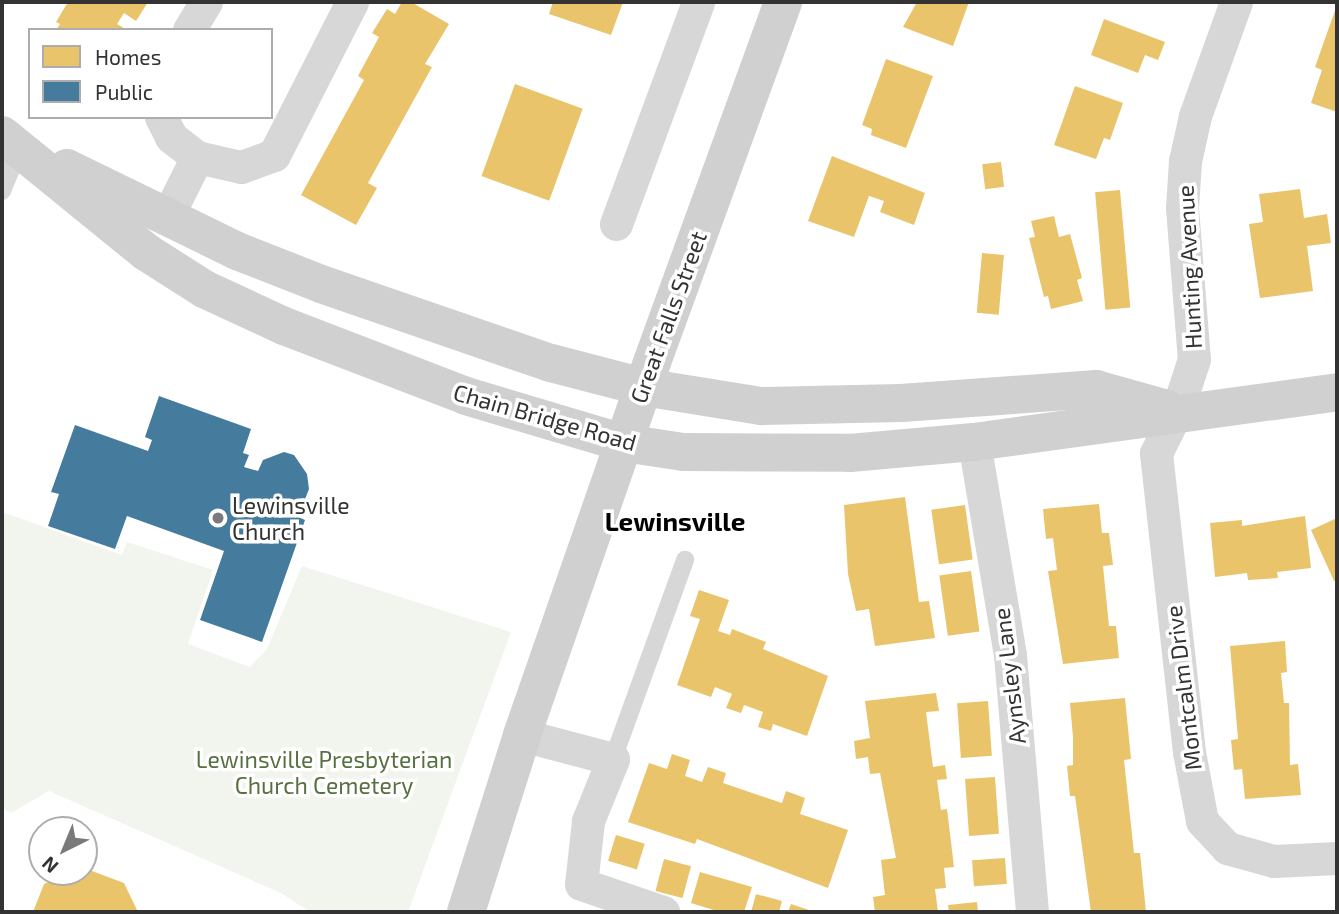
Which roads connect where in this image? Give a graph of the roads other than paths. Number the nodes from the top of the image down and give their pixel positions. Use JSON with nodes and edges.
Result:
{"nodes":[{"id":1,"x":206,"y":2,"type":"edge"},
{"id":2,"x":352,"y":2,"type":"edge"},
{"id":3,"x":698,"y":2,"type":"edge"},
{"id":4,"x":783,"y":2,"type":"edge"},
{"id":5,"x":1236,"y":2,"type":"edge"},
{"id":6,"x":190,"y":28,"type":"edge"},
{"id":7,"x":162,"y":119,"type":"edge"},
{"id":8,"x":11,"y":141,"type":"edge"},
{"id":9,"x":197,"y":157,"type":"junction"},
{"id":10,"x":2,"y":191,"type":"edge"},
{"id":11,"x":167,"y":216,"type":"junction"},
{"id":12,"x":616,"y":224,"type":"dead end"},
{"id":13,"x":643,"y":387,"type":"junction"},
{"id":14,"x":1337,"y":392,"type":"edge"},
{"id":15,"x":1177,"y":411,"type":"junction"},
{"id":16,"x":974,"y":442,"type":"junction"},
{"id":17,"x":624,"y":443,"type":"junction"},
{"id":18,"x":685,"y":560,"type":"dead end"},
{"id":19,"x":522,"y":735,"type":"junction"},
{"id":20,"x":613,"y":758,"type":"junction"},
{"id":21,"x":1337,"y":858,"type":"edge"},
{"id":22,"x":466,"y":912,"type":"edge"},
{"id":23,"x":663,"y":912,"type":"edge"},
{"id":24,"x":1032,"y":912,"type":"edge"}],
"edges":[{"from":1,"to":6,"type":"street"},
{"from":2,"to":9,"type":"street"},
{"from":3,"to":12,"type":"street"},
{"from":4,"to":13,"type":"main road","name":"Great Falls Street"},
{"from":5,"to":15,"type":"street","name":"Hunting Avenue"},
{"from":7,"to":9,"type":"street"},
{"from":8,"to":10,"type":"lane"},
{"from":8,"to":11,"type":"main road","name":"Chain Bridge Road"},
{"from":8,"to":17,"type":"main road","name":"Chain Bridge Road"},
{"from":9,"to":11,"type":"street"},
{"from":11,"to":13,"type":"main road","name":"Chain Bridge Road"},
{"from":13,"to":15,"type":"main road","name":"Chain Bridge Road"},
{"from":13,"to":17,"type":"main road","name":"Great Falls Street"},
{"from":14,"to":15,"type":"main road","name":"Chain Bridge Road"},
{"from":15,"to":16,"type":"main road","name":"Chain Bridge Road"},
{"from":15,"to":21,"type":"street","name":"Montcalm Drive"},
{"from":16,"to":17,"type":"main road","name":"Chain Bridge Road"},
{"from":16,"to":24,"type":"street","name":"Aynsley Lane"},
{"from":17,"to":19,"type":"main road","name":"Great Falls Street"},
{"from":18,"to":20,"type":"lane"},
{"from":19,"to":20,"type":"street"},
{"from":19,"to":22,"type":"main road","name":"Great Falls Street"},
{"from":20,"to":23,"type":"street"}]}
